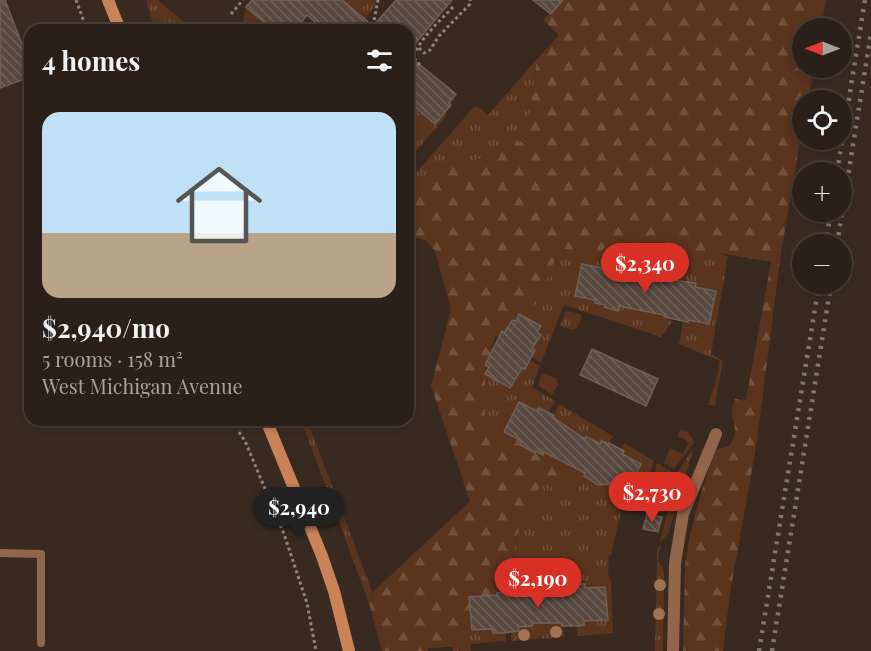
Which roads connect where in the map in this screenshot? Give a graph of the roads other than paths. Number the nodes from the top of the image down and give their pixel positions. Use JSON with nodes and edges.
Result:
{"nodes":[{"id":1,"x":108,"y":0,"type":"edge"},
{"id":2,"x":118,"y":24,"type":"edge"},
{"id":3,"x":268,"y":426,"type":"edge"},
{"id":4,"x":716,"y":434,"type":"dead end"},
{"id":5,"x":0,"y":553,"type":"edge"},
{"id":6,"x":41,"y":643,"type":"dead end"},
{"id":7,"x":349,"y":651,"type":"edge"},
{"id":8,"x":673,"y":651,"type":"edge"}],
"edges":[{"from":1,"to":2,"type":"street"},
{"from":3,"to":7,"type":"street"},
{"from":4,"to":8,"type":"street"},
{"from":5,"to":6,"type":"lane"}]}
